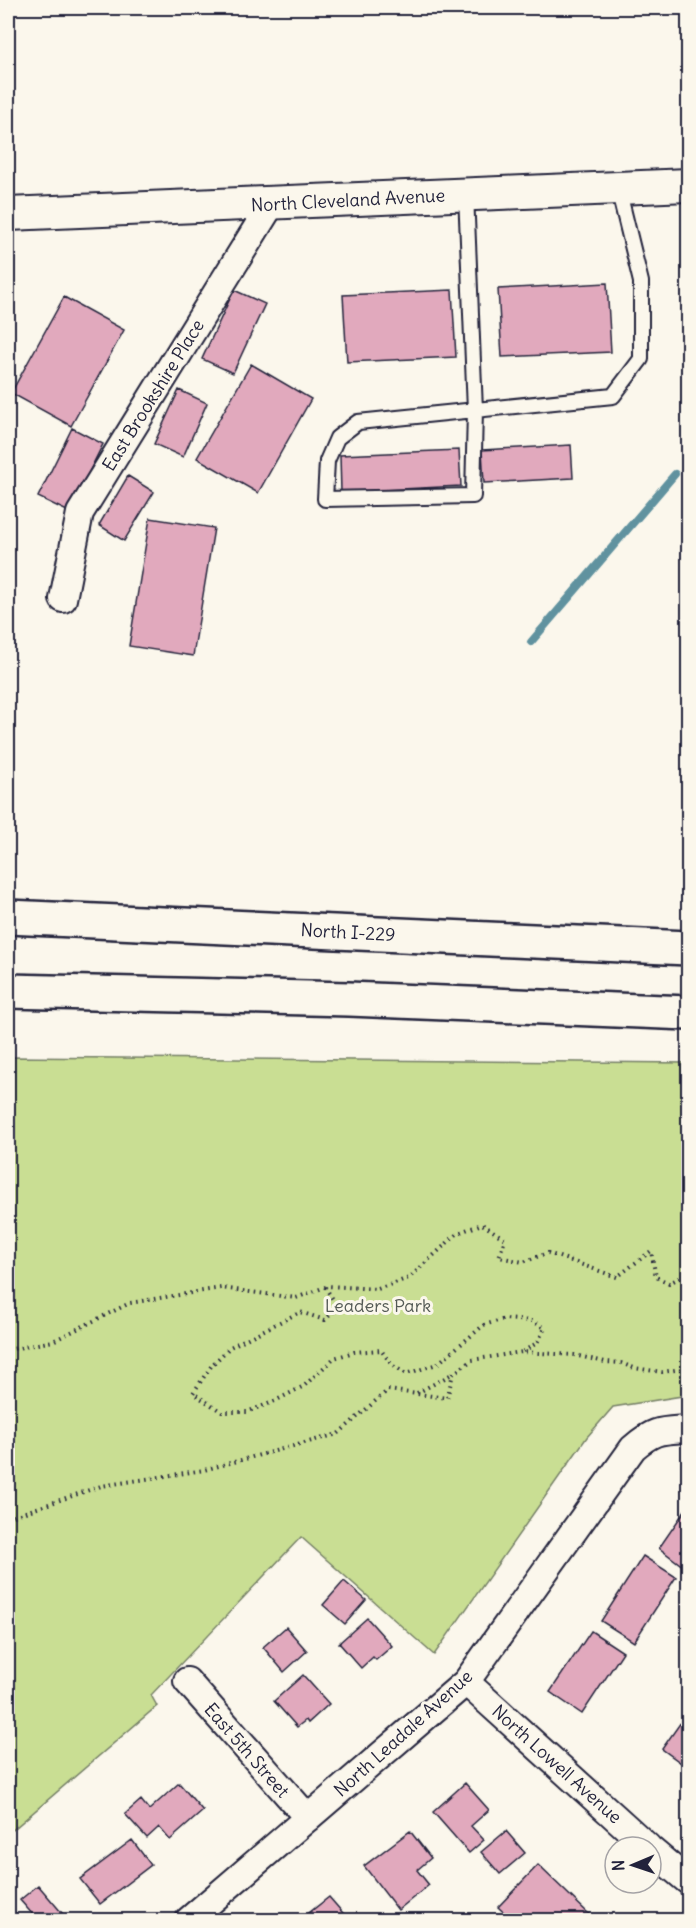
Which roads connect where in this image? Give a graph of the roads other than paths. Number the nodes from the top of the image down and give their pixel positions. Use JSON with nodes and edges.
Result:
{"nodes":[{"id":1,"x":688,"y":185,"type":"edge"},
{"id":2,"x":618,"y":188,"type":"junction"},
{"id":3,"x":466,"y":194,"type":"junction"},
{"id":4,"x":272,"y":203,"type":"junction"},
{"id":5,"x":8,"y":214,"type":"edge"},
{"id":6,"x":476,"y":410,"type":"junction"},
{"id":7,"x":63,"y":599,"type":"dead end"},
{"id":8,"x":8,"y":917,"type":"edge"},
{"id":9,"x":688,"y":948,"type":"edge"},
{"id":10,"x":8,"y":992,"type":"edge"},
{"id":11,"x":688,"y":1013,"type":"edge"},
{"id":12,"x":688,"y":1430,"type":"edge"},
{"id":13,"x":187,"y":1681,"type":"dead end"},
{"id":14,"x":466,"y":1682,"type":"junction"},
{"id":15,"x":308,"y":1818,"type":"junction"},
{"id":16,"x":636,"y":1835,"type":"edge"},
{"id":17,"x":663,"y":1859,"type":"edge"},
{"id":18,"x":688,"y":1881,"type":"edge"},
{"id":19,"x":189,"y":1920,"type":"edge"}],
"edges":[{"from":1,"to":2,"type":"street","name":"North Cleveland Avenue"},
{"from":2,"to":3,"type":"street","name":"North Cleveland Avenue"},
{"from":2,"to":6,"type":"lane"},
{"from":3,"to":4,"type":"street","name":"North Cleveland Avenue"},
{"from":3,"to":6,"type":"lane"},
{"from":4,"to":5,"type":"street","name":"North Cleveland Avenue"},
{"from":4,"to":7,"type":"street","name":"East Brookshire Place"},
{"from":6,"to":6,"type":"lane"},
{"from":8,"to":9,"type":"highway","name":"North I-229"},
{"from":10,"to":11,"type":"highway"},
{"from":12,"to":14,"type":"street","name":"North Leadale Avenue"},
{"from":13,"to":15,"type":"street","name":"East 5th Street"},
{"from":14,"to":15,"type":"street","name":"North Leadale Avenue"},
{"from":14,"to":16,"type":"street","name":"North Lowell Avenue"},
{"from":15,"to":19,"type":"street","name":"North Leadale Avenue"},
{"from":17,"to":18,"type":"street","name":"North Lowell Avenue"}]}
